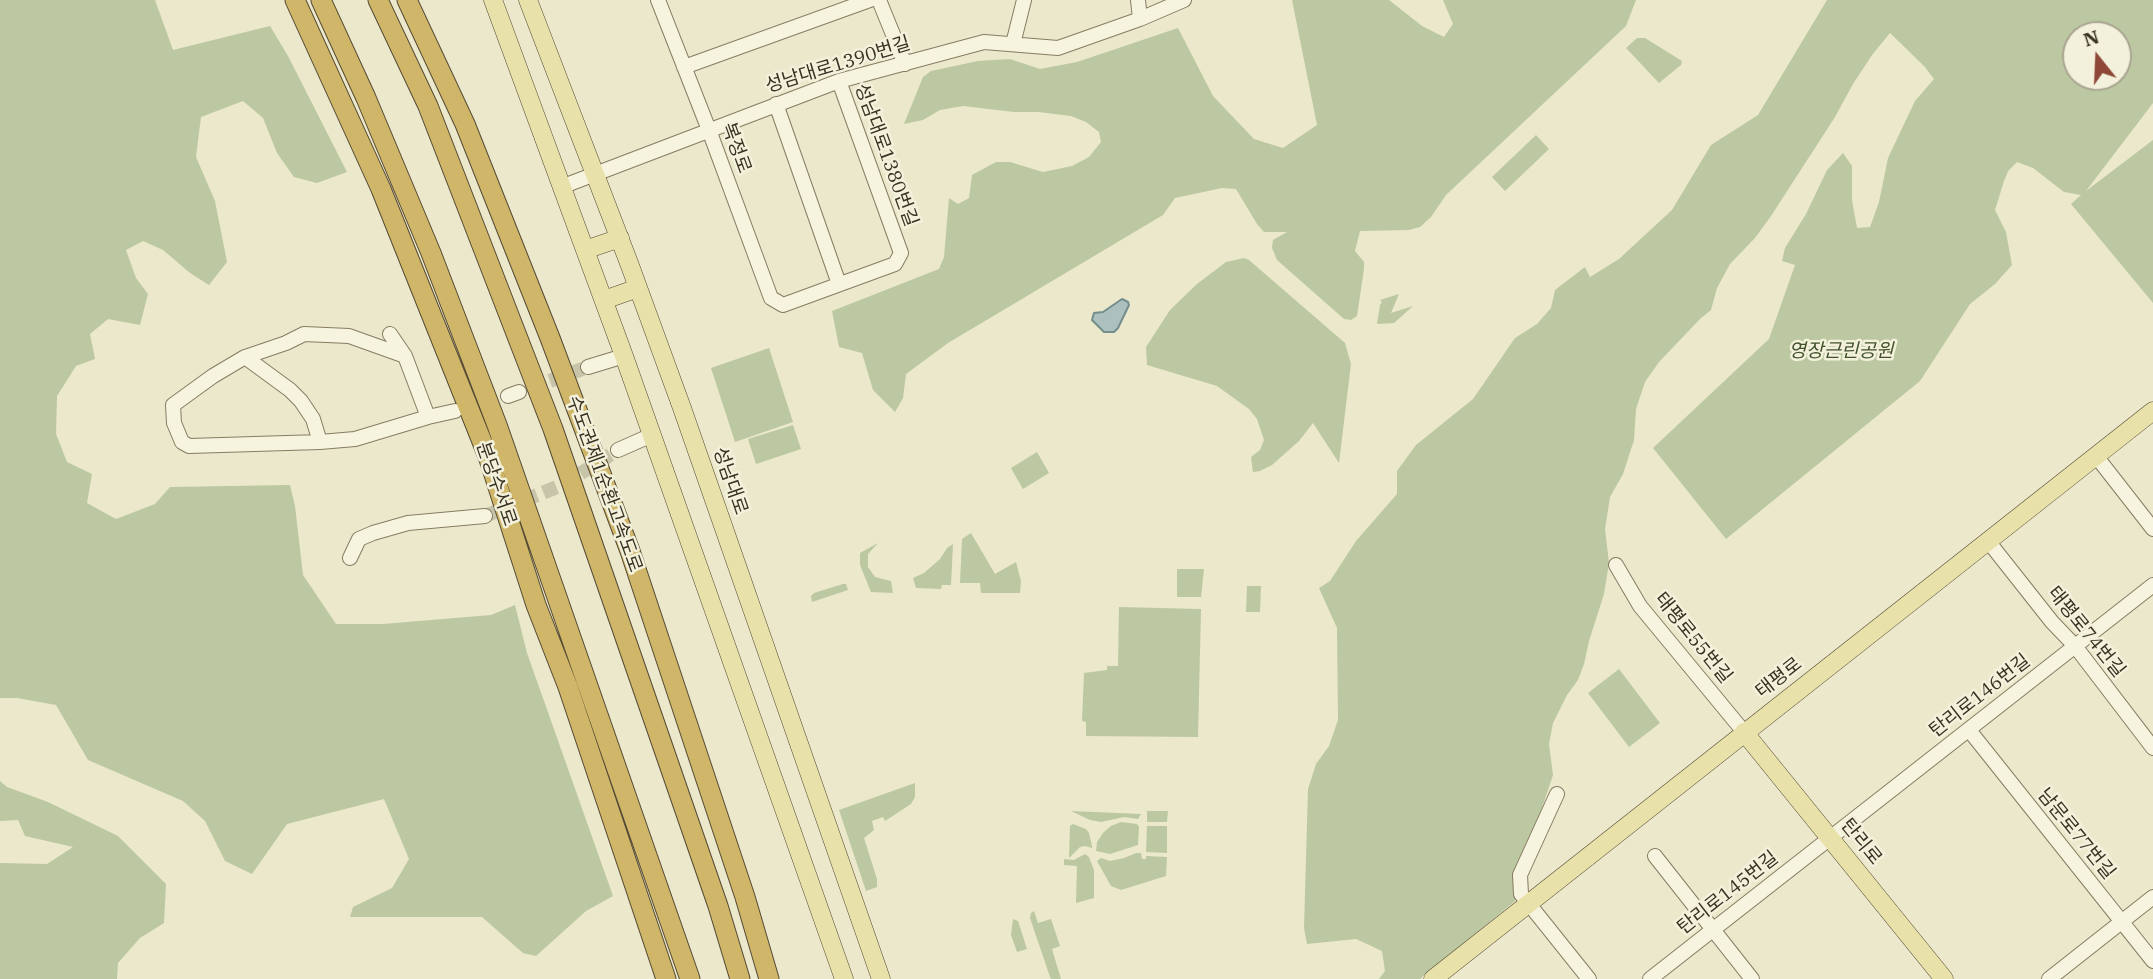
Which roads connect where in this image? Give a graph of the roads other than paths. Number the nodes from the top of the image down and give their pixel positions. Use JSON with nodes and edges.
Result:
{"nodes":[{"id":1,"x":295,"y":0,"type":"edge"},
{"id":2,"x":321,"y":0,"type":"edge"},
{"id":3,"x":377,"y":0,"type":"edge"},
{"id":4,"x":407,"y":0,"type":"edge"},
{"id":5,"x":493,"y":0,"type":"edge"},
{"id":6,"x":528,"y":0,"type":"edge"},
{"id":7,"x":870,"y":0,"type":"edge"},
{"id":8,"x":879,"y":0,"type":"edge"},
{"id":9,"x":1024,"y":0,"type":"edge"},
{"id":10,"x":1138,"y":0,"type":"edge"},
{"id":11,"x":1184,"y":0,"type":"edge"},
{"id":12,"x":662,"y":1,"type":"edge"},
{"id":13,"x":1140,"y":19,"type":"junction"},
{"id":14,"x":1013,"y":44,"type":"junction"},
{"id":15,"x":905,"y":64,"type":"junction"},
{"id":16,"x":684,"y":67,"type":"junction"},
{"id":17,"x":839,"y":81,"type":"junction"},
{"id":18,"x":776,"y":104,"type":"junction"},
{"id":19,"x":709,"y":130,"type":"junction"},
{"id":20,"x":595,"y":174,"type":"junction"},
{"id":21,"x":561,"y":187,"type":"junction"},
{"id":22,"x":620,"y":238,"type":"junction"},
{"id":23,"x":585,"y":250,"type":"junction"},
{"id":24,"x":839,"y":284,"type":"junction"},
{"id":25,"x":638,"y":288,"type":"junction"},
{"id":26,"x":604,"y":300,"type":"junction"},
{"id":27,"x":783,"y":305,"type":"joint"},
{"id":28,"x":390,"y":334,"type":"dead end"},
{"id":29,"x":245,"y":356,"type":"junction"},
{"id":30,"x":405,"y":356,"type":"junction"},
{"id":31,"x":624,"y":356,"type":"junction"},
{"id":32,"x":588,"y":367,"type":"tunnel mouth"},
{"id":33,"x":455,"y":411,"type":"dead end"},
{"id":34,"x":2153,"y":411,"type":"edge"},
{"id":35,"x":428,"y":417,"type":"junction"},
{"id":36,"x":652,"y":435,"type":"junction"},
{"id":37,"x":320,"y":442,"type":"junction"},
{"id":38,"x":618,"y":450,"type":"tunnel mouth"},
{"id":39,"x":2096,"y":456,"type":"junction"},
{"id":40,"x":485,"y":516,"type":"tunnel mouth"},
{"id":41,"x":2153,"y":529,"type":"edge"},
{"id":42,"x":1988,"y":541,"type":"junction"},
{"id":43,"x":350,"y":558,"type":"dead end"},
{"id":44,"x":1616,"y":565,"type":"dead end"},
{"id":45,"x":2153,"y":585,"type":"edge"},
{"id":46,"x":2075,"y":646,"type":"junction"},
{"id":47,"x":1969,"y":730,"type":"junction"},
{"id":48,"x":1744,"y":732,"type":"junction"},
{"id":49,"x":2153,"y":748,"type":"edge"},
{"id":50,"x":1557,"y":794,"type":"dead end"},
{"id":51,"x":1831,"y":838,"type":"junction"},
{"id":52,"x":1655,"y":856,"type":"dead end"},
{"id":53,"x":2153,"y":897,"type":"edge"},
{"id":54,"x":1527,"y":904,"type":"junction"},
{"id":55,"x":2122,"y":922,"type":"junction"},
{"id":56,"x":1713,"y":930,"type":"junction"},
{"id":57,"x":2153,"y":961,"type":"edge"},
{"id":58,"x":666,"y":979,"type":"edge"},
{"id":59,"x":690,"y":979,"type":"edge"},
{"id":60,"x":740,"y":979,"type":"edge"},
{"id":61,"x":769,"y":979,"type":"edge"},
{"id":62,"x":844,"y":979,"type":"edge"},
{"id":63,"x":881,"y":979,"type":"edge"},
{"id":64,"x":1433,"y":979,"type":"edge"},
{"id":65,"x":1588,"y":979,"type":"edge"},
{"id":66,"x":1650,"y":979,"type":"edge"},
{"id":67,"x":1752,"y":979,"type":"edge"},
{"id":68,"x":1944,"y":979,"type":"edge"},
{"id":69,"x":2049,"y":979,"type":"edge"}],
"edges":[{"from":1,"to":58,"type":"highway","name":"분당수서로"},
{"from":2,"to":59,"type":"highway","name":"분당수서로"},
{"from":3,"to":60,"type":"highway","name":"수도권제1순환고속도로"},
{"from":4,"to":61,"type":"highway","name":"수도권제1순환고속도로"},
{"from":5,"to":21,"type":"main road"},
{"from":6,"to":20,"type":"main road","name":"성남대로"},
{"from":7,"to":16,"type":"street"},
{"from":8,"to":15,"type":"street"},
{"from":9,"to":14,"type":"street"},
{"from":10,"to":13,"type":"street"},
{"from":11,"to":13,"type":"street","name":"성남대로1390번길"},
{"from":12,"to":16,"type":"street","name":"복정로"},
{"from":13,"to":14,"type":"street","name":"성남대로1390번길"},
{"from":14,"to":15,"type":"street","name":"성남대로1390번길"},
{"from":15,"to":17,"type":"street","name":"성남대로1390번길"},
{"from":16,"to":19,"type":"street","name":"복정로"},
{"from":17,"to":18,"type":"street","name":"성남대로1390번길"},
{"from":17,"to":24,"type":"street","name":"성남대로1380번길"},
{"from":18,"to":19,"type":"street","name":"성남대로1390번길"},
{"from":18,"to":24,"type":"street"},
{"from":19,"to":20,"type":"street","name":"성남대로1390번길"},
{"from":19,"to":27,"type":"street","name":"복정로"},
{"from":20,"to":21,"type":"street","name":"성남대로1390번길"},
{"from":20,"to":22,"type":"main road","name":"성남대로"},
{"from":21,"to":23,"type":"main road"},
{"from":22,"to":23,"type":"main road"},
{"from":22,"to":25,"type":"main road","name":"성남대로"},
{"from":23,"to":26,"type":"main road"},
{"from":24,"to":27,"type":"street","name":"성남대로1380번길"},
{"from":25,"to":26,"type":"main road"},
{"from":25,"to":63,"type":"main road","name":"성남대로"},
{"from":26,"to":31,"type":"main road"},
{"from":28,"to":30,"type":"street"},
{"from":29,"to":30,"type":"street"},
{"from":29,"to":37,"type":"street"},
{"from":29,"to":37,"type":"street"},
{"from":30,"to":35,"type":"street"},
{"from":31,"to":32,"type":"street"},
{"from":31,"to":36,"type":"main road"},
{"from":33,"to":35,"type":"street"},
{"from":34,"to":39,"type":"main road","name":"태평로"},
{"from":35,"to":37,"type":"street"},
{"from":36,"to":38,"type":"street"},
{"from":36,"to":62,"type":"main road"},
{"from":39,"to":41,"type":"street"},
{"from":39,"to":42,"type":"main road","name":"태평로"},
{"from":40,"to":43,"type":"street"},
{"from":42,"to":46,"type":"street","name":"태평로74번길"},
{"from":42,"to":48,"type":"main road","name":"태평로"},
{"from":44,"to":48,"type":"street","name":"태평로55번길"},
{"from":45,"to":46,"type":"street","name":"탄리로146번길"},
{"from":46,"to":47,"type":"street","name":"탄리로146번길"},
{"from":46,"to":49,"type":"street","name":"태평로74번길"},
{"from":47,"to":51,"type":"street","name":"탄리로146번길"},
{"from":47,"to":55,"type":"street","name":"남문로77번길"},
{"from":48,"to":51,"type":"main road","name":"탄리로"},
{"from":48,"to":54,"type":"main road","name":"태평로"},
{"from":50,"to":54,"type":"street"},
{"from":51,"to":56,"type":"street","name":"탄리로145번길"},
{"from":51,"to":68,"type":"main road","name":"탄리로"},
{"from":52,"to":56,"type":"street"},
{"from":53,"to":55,"type":"street"},
{"from":54,"to":64,"type":"main road","name":"태평로"},
{"from":54,"to":65,"type":"street"},
{"from":55,"to":57,"type":"street","name":"남문로77번길"},
{"from":55,"to":69,"type":"street"},
{"from":56,"to":66,"type":"street","name":"탄리로145번길"},
{"from":56,"to":67,"type":"street"}]}
